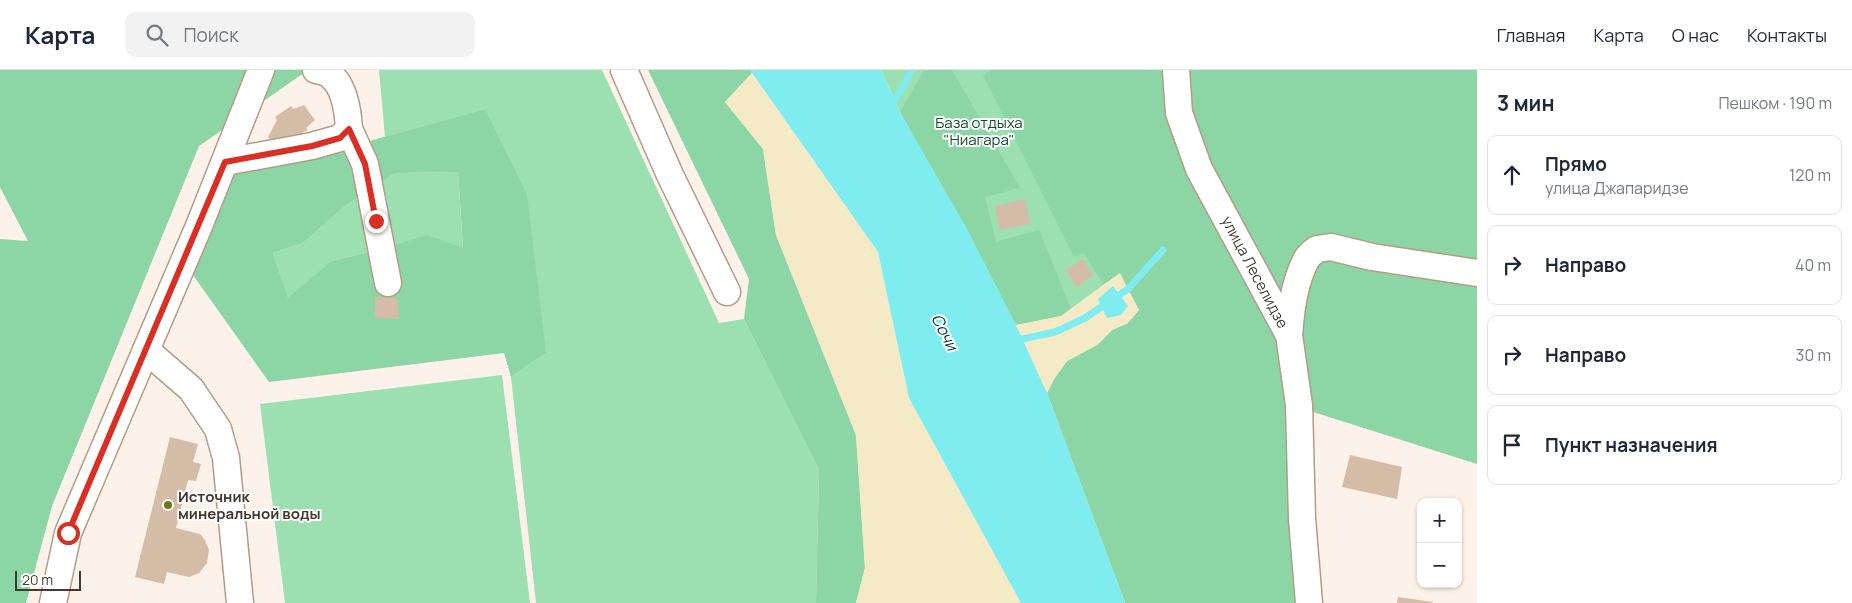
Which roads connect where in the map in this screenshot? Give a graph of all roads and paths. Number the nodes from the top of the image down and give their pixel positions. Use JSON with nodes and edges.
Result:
{"nodes":[{"id":1,"x":262,"y":70,"type":"edge"},
{"id":2,"x":316,"y":70,"type":"edge"},
{"id":3,"x":624,"y":70,"type":"edge"},
{"id":4,"x":1176,"y":70,"type":"edge"},
{"id":5,"x":349,"y":129,"type":"junction"},
{"id":6,"x":225,"y":162,"type":"junction"},
{"id":7,"x":1477,"y":273,"type":"edge"},
{"id":8,"x":388,"y":283,"type":"dead end"},
{"id":9,"x":727,"y":292,"type":"dead end"},
{"id":10,"x":1289,"y":335,"type":"junction"},
{"id":11,"x":146,"y":350,"type":"junction"},
{"id":12,"x":54,"y":603,"type":"edge"},
{"id":13,"x":240,"y":603,"type":"edge"},
{"id":14,"x":1310,"y":603,"type":"edge"}],
"edges":[{"from":1,"to":6,"type":"street"},
{"from":2,"to":5,"type":"street"},
{"from":3,"to":9,"type":"street"},
{"from":4,"to":10,"type":"street","name":"улица Леселидзе"},
{"from":5,"to":6,"type":"street"},
{"from":5,"to":8,"type":"street"},
{"from":6,"to":11,"type":"street"},
{"from":7,"to":10,"type":"street"},
{"from":10,"to":14,"type":"street","name":"улица Леселидзе"},
{"from":11,"to":12,"type":"street"},
{"from":11,"to":13,"type":"street"}]}
